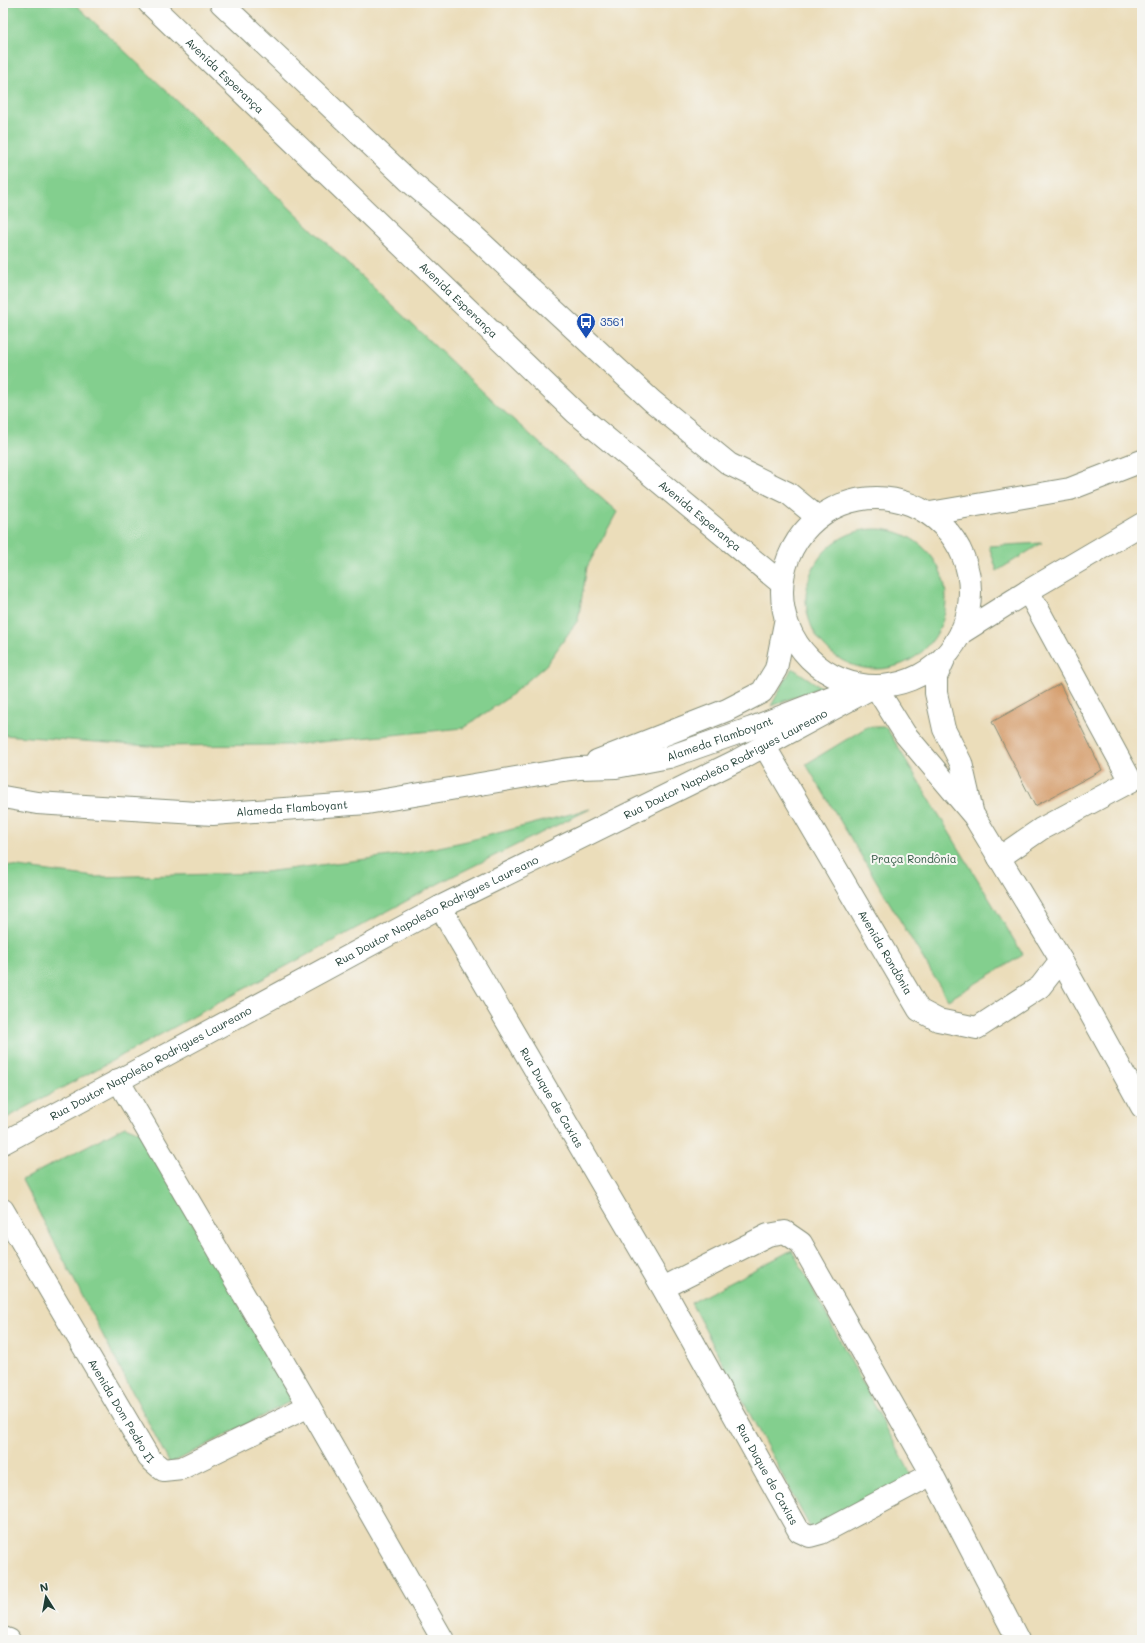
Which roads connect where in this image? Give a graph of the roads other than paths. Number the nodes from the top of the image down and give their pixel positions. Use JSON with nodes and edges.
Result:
{"nodes":[{"id":1,"x":149,"y":3,"type":"edge"},
{"id":2,"x":220,"y":3,"type":"edge"},
{"id":3,"x":1142,"y":461,"type":"edge"},
{"id":4,"x":930,"y":513,"type":"junction"},
{"id":5,"x":816,"y":516,"type":"junction"},
{"id":6,"x":1142,"y":524,"type":"edge"},
{"id":7,"x":781,"y":583,"type":"junction"},
{"id":8,"x":1028,"y":591,"type":"junction"},
{"id":9,"x":785,"y":623,"type":"junction"},
{"id":10,"x":961,"y":633,"type":"junction"},
{"id":11,"x":945,"y":657,"type":"junction"},
{"id":12,"x":865,"y":685,"type":"junction"},
{"id":13,"x":765,"y":746,"type":"junction"},
{"id":14,"x":578,"y":768,"type":"junction"},
{"id":15,"x":3,"y":797,"type":"edge"},
{"id":16,"x":974,"y":816,"type":"junction"},
{"id":17,"x":999,"y":858,"type":"junction"},
{"id":18,"x":440,"y":907,"type":"junction"},
{"id":19,"x":1061,"y":960,"type":"junction"},
{"id":20,"x":118,"y":1080,"type":"junction"},
{"id":21,"x":1142,"y":1108,"type":"edge"},
{"id":22,"x":3,"y":1143,"type":"edge"},
{"id":23,"x":3,"y":1210,"type":"edge"},
{"id":24,"x":662,"y":1288,"type":"junction"},
{"id":25,"x":309,"y":1406,"type":"junction"},
{"id":26,"x":932,"y":1474,"type":"junction"},
{"id":27,"x":3,"y":1638,"type":"edge"},
{"id":28,"x":9,"y":1640,"type":"edge"},
{"id":29,"x":443,"y":1640,"type":"edge"},
{"id":30,"x":1018,"y":1640,"type":"edge"}],
"edges":[{"from":1,"to":7,"type":"street","name":"Avenida Esperança"},
{"from":2,"to":5,"type":"street"},
{"from":3,"to":4,"type":"street"},
{"from":4,"to":5,"type":"street"},
{"from":4,"to":10,"type":"street"},
{"from":5,"to":7,"type":"street"},
{"from":6,"to":8,"type":"street"},
{"from":7,"to":9,"type":"street"},
{"from":8,"to":10,"type":"street"},
{"from":8,"to":17,"type":"street"},
{"from":9,"to":12,"type":"street"},
{"from":9,"to":14,"type":"street","name":"Alameda Flamboyant"},
{"from":10,"to":11,"type":"street"},
{"from":11,"to":12,"type":"street"},
{"from":11,"to":16,"type":"street"},
{"from":12,"to":13,"type":"street","name":"Rua Doutor Napoleão Rodrigues Laureano"},
{"from":12,"to":14,"type":"street","name":"Alameda Flamboyant"},
{"from":12,"to":16,"type":"street"},
{"from":13,"to":18,"type":"street","name":"Rua Doutor Napoleão Rodrigues Laureano"},
{"from":13,"to":19,"type":"street","name":"Avenida Rondônia"},
{"from":14,"to":15,"type":"street","name":"Alameda Flamboyant"},
{"from":16,"to":17,"type":"street"},
{"from":17,"to":19,"type":"street"},
{"from":18,"to":20,"type":"street","name":"Rua Doutor Napoleão Rodrigues Laureano"},
{"from":18,"to":24,"type":"street","name":"Rua Duque de Caxias"},
{"from":19,"to":21,"type":"street"},
{"from":20,"to":22,"type":"street","name":"Rua Doutor Napoleão Rodrigues Laureano"},
{"from":20,"to":25,"type":"street"},
{"from":23,"to":25,"type":"street","name":"Avenida Dom Pedro II"},
{"from":24,"to":26,"type":"street"},
{"from":24,"to":26,"type":"street","name":"Rua Duque de Caxias"},
{"from":25,"to":29,"type":"street"},
{"from":26,"to":30,"type":"street"},
{"from":27,"to":28,"type":"street"}]}
